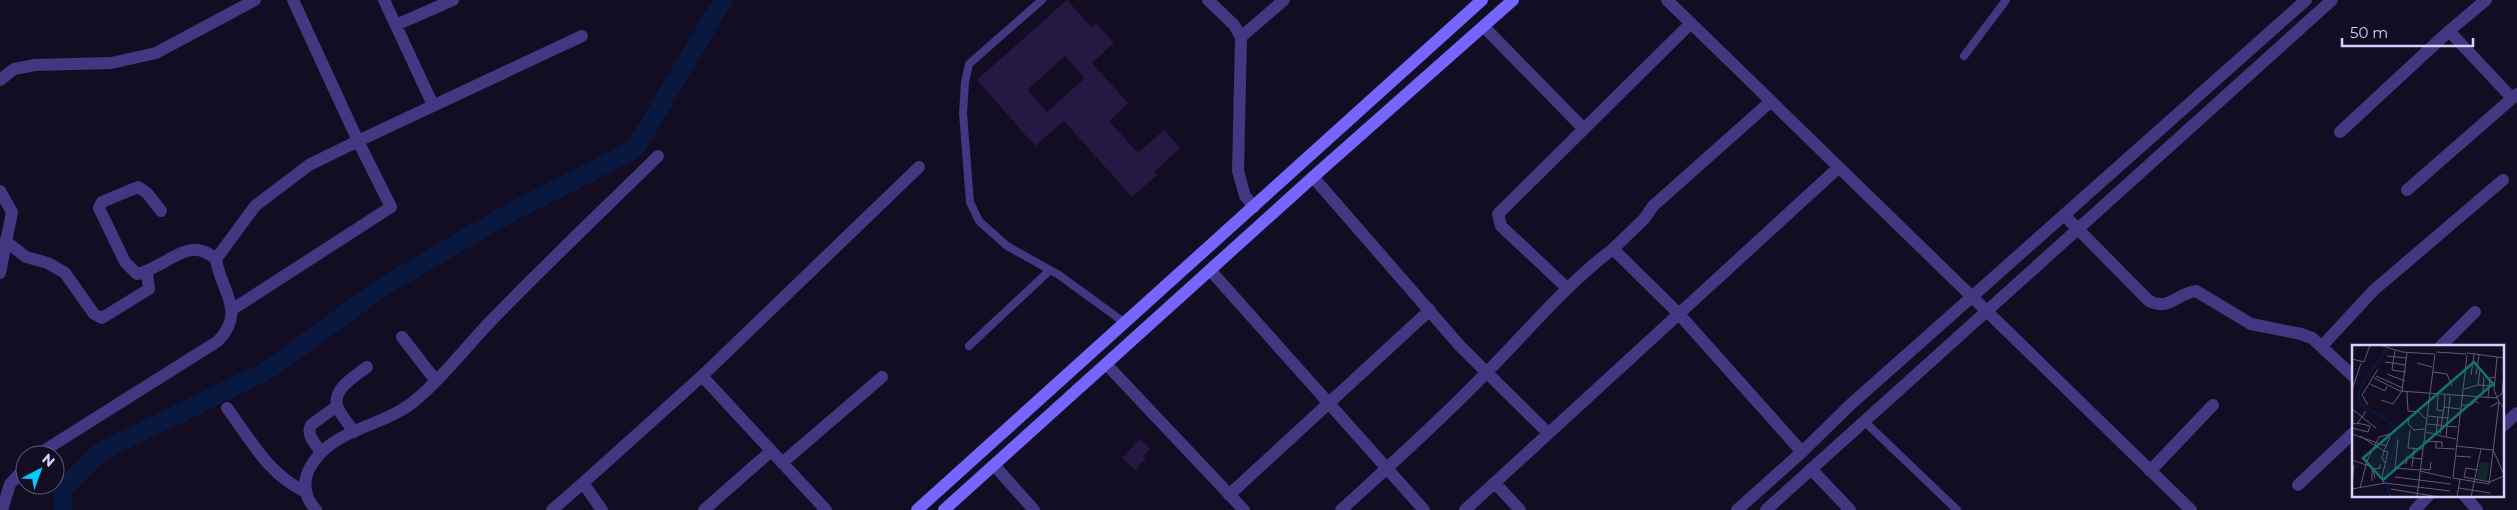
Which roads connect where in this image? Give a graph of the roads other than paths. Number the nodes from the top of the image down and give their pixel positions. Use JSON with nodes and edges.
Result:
{"nodes":[{"id":1,"x":255,"y":0,"type":"edge"},
{"id":2,"x":293,"y":0,"type":"edge"},
{"id":3,"x":384,"y":0,"type":"edge"},
{"id":4,"x":453,"y":0,"type":"edge"},
{"id":5,"x":1042,"y":0,"type":"edge"},
{"id":6,"x":1208,"y":0,"type":"edge"},
{"id":7,"x":1284,"y":0,"type":"edge"},
{"id":8,"x":1482,"y":0,"type":"edge"},
{"id":9,"x":1514,"y":0,"type":"edge"},
{"id":10,"x":1667,"y":0,"type":"edge"},
{"id":11,"x":2006,"y":0,"type":"edge"},
{"id":12,"x":2306,"y":0,"type":"edge"},
{"id":13,"x":2332,"y":0,"type":"edge"},
{"id":14,"x":2486,"y":0,"type":"edge"},
{"id":15,"x":233,"y":5,"type":"edge"},
{"id":16,"x":1691,"y":23,"type":"junction"},
{"id":17,"x":396,"y":25,"type":"junction"},
{"id":18,"x":1484,"y":27,"type":"junction"},
{"id":19,"x":2448,"y":31,"type":"junction"},
{"id":20,"x":582,"y":36,"type":"dead end"},
{"id":21,"x":1241,"y":37,"type":"junction"},
{"id":22,"x":1964,"y":56,"type":"dead end"},
{"id":23,"x":0,"y":80,"type":"edge"},
{"id":24,"x":2514,"y":96,"type":"edge"},
{"id":25,"x":1770,"y":102,"type":"junction"},
{"id":26,"x":433,"y":105,"type":"junction"},
{"id":27,"x":1584,"y":129,"type":"junction"},
{"id":28,"x":2340,"y":132,"type":"dead end"},
{"id":29,"x":358,"y":141,"type":"junction"},
{"id":30,"x":658,"y":156,"type":"dead end"},
{"id":31,"x":919,"y":167,"type":"dead end"},
{"id":32,"x":1838,"y":168,"type":"junction"},
{"id":33,"x":1313,"y":177,"type":"junction"},
{"id":34,"x":2503,"y":180,"type":"dead end"},
{"id":35,"x":2408,"y":190,"type":"dead end"},
{"id":36,"x":0,"y":191,"type":"edge"},
{"id":37,"x":1254,"y":208,"type":"junction"},
{"id":38,"x":161,"y":211,"type":"dead end"},
{"id":39,"x":2064,"y":215,"type":"junction"},
{"id":40,"x":2079,"y":229,"type":"junction"},
{"id":41,"x":4,"y":243,"type":"edge"},
{"id":42,"x":1613,"y":249,"type":"junction"},
{"id":43,"x":216,"y":259,"type":"junction"},
{"id":44,"x":1050,"y":270,"type":"junction"},
{"id":45,"x":1211,"y":271,"type":"junction"},
{"id":46,"x":147,"y":272,"type":"junction"},
{"id":47,"x":0,"y":273,"type":"edge"},
{"id":48,"x":1170,"y":282,"type":"junction"},
{"id":49,"x":1566,"y":288,"type":"junction"},
{"id":50,"x":1183,"y":296,"type":"junction"},
{"id":51,"x":1971,"y":297,"type":"junction"},
{"id":52,"x":233,"y":309,"type":"junction"},
{"id":53,"x":1430,"y":310,"type":"junction"},
{"id":54,"x":1986,"y":312,"type":"junction"},
{"id":55,"x":2475,"y":312,"type":"dead end"},
{"id":56,"x":1678,"y":313,"type":"junction"},
{"id":57,"x":1125,"y":323,"type":"junction"},
{"id":58,"x":402,"y":337,"type":"dead end"},
{"id":59,"x":2442,"y":345,"type":"edge"},
{"id":60,"x":969,"y":346,"type":"dead end"},
{"id":61,"x":2322,"y":346,"type":"junction"},
{"id":62,"x":1107,"y":365,"type":"junction"},
{"id":63,"x":368,"y":367,"type":"dead end"},
{"id":64,"x":1487,"y":373,"type":"junction"},
{"id":65,"x":2352,"y":375,"type":"edge"},
{"id":66,"x":702,"y":376,"type":"junction"},
{"id":67,"x":882,"y":377,"type":"dead end"},
{"id":68,"x":436,"y":381,"type":"junction"},
{"id":69,"x":1327,"y":402,"type":"junction"},
{"id":70,"x":2213,"y":405,"type":"dead end"},
{"id":71,"x":337,"y":406,"type":"junction"},
{"id":72,"x":227,"y":408,"type":"dead end"},
{"id":73,"x":2517,"y":413,"type":"edge"},
{"id":74,"x":1864,"y":421,"type":"junction"},
{"id":75,"x":2504,"y":425,"type":"edge"},
{"id":76,"x":354,"y":432,"type":"junction"},
{"id":77,"x":1548,"y":433,"type":"junction"},
{"id":78,"x":2352,"y":434,"type":"edge"},
{"id":79,"x":53,"y":445,"type":"edge"},
{"id":80,"x":771,"y":451,"type":"junction"},
{"id":81,"x":321,"y":452,"type":"junction"},
{"id":82,"x":1802,"y":452,"type":"junction"},
{"id":83,"x":782,"y":463,"type":"junction"},
{"id":84,"x":994,"y":465,"type":"junction"},
{"id":85,"x":1387,"y":468,"type":"junction"},
{"id":86,"x":1811,"y":469,"type":"junction"},
{"id":87,"x":2150,"y":471,"type":"junction"},
{"id":88,"x":15,"y":479,"type":"edge"},
{"id":89,"x":583,"y":483,"type":"junction"},
{"id":90,"x":1495,"y":483,"type":"junction"},
{"id":91,"x":2298,"y":485,"type":"dead end"},
{"id":92,"x":304,"y":491,"type":"junction"},
{"id":93,"x":1229,"y":495,"type":"junction"},
{"id":94,"x":2426,"y":498,"type":"edge"},
{"id":95,"x":2467,"y":498,"type":"edge"},
{"id":96,"x":2,"y":510,"type":"edge"},
{"id":97,"x":316,"y":510,"type":"edge"},
{"id":98,"x":552,"y":510,"type":"edge"},
{"id":99,"x":602,"y":510,"type":"edge"},
{"id":100,"x":704,"y":510,"type":"edge"},
{"id":101,"x":826,"y":510,"type":"edge"},
{"id":102,"x":917,"y":510,"type":"edge"},
{"id":103,"x":944,"y":510,"type":"edge"},
{"id":104,"x":1034,"y":510,"type":"edge"},
{"id":105,"x":1244,"y":510,"type":"edge"},
{"id":106,"x":1340,"y":510,"type":"edge"},
{"id":107,"x":1424,"y":510,"type":"edge"},
{"id":108,"x":1465,"y":510,"type":"edge"},
{"id":109,"x":1520,"y":510,"type":"edge"},
{"id":110,"x":1737,"y":510,"type":"edge"},
{"id":111,"x":1766,"y":510,"type":"edge"},
{"id":112,"x":1850,"y":510,"type":"edge"},
{"id":113,"x":1957,"y":510,"type":"edge"},
{"id":114,"x":2191,"y":510,"type":"edge"},
{"id":115,"x":2415,"y":510,"type":"edge"},
{"id":116,"x":2477,"y":510,"type":"edge"}],
"edges":[{"from":1,"to":15,"type":"street"},
{"from":2,"to":29,"type":"street"},
{"from":3,"to":17,"type":"street"},
{"from":4,"to":17,"type":"street"},
{"from":5,"to":44,"type":"lane"},
{"from":6,"to":21,"type":"street"},
{"from":7,"to":21,"type":"street"},
{"from":8,"to":37,"type":"main road"},
{"from":9,"to":18,"type":"main road"},
{"from":10,"to":16,"type":"street"},
{"from":11,"to":22,"type":"lane"},
{"from":12,"to":39,"type":"street"},
{"from":13,"to":40,"type":"street"},
{"from":14,"to":19,"type":"street"},
{"from":15,"to":23,"type":"street"},
{"from":16,"to":25,"type":"street"},
{"from":16,"to":27,"type":"street"},
{"from":17,"to":26,"type":"street"},
{"from":18,"to":27,"type":"street"},
{"from":18,"to":33,"type":"main road"},
{"from":19,"to":24,"type":"street"},
{"from":19,"to":28,"type":"street"},
{"from":20,"to":26,"type":"street"},
{"from":21,"to":37,"type":"street"},
{"from":24,"to":35,"type":"street"},
{"from":25,"to":32,"type":"street"},
{"from":25,"to":42,"type":"street"},
{"from":26,"to":29,"type":"street"},
{"from":27,"to":49,"type":"street"},
{"from":29,"to":43,"type":"street"},
{"from":29,"to":52,"type":"street"},
{"from":30,"to":68,"type":"street"},
{"from":31,"to":66,"type":"street"},
{"from":32,"to":51,"type":"street"},
{"from":32,"to":56,"type":"street"},
{"from":33,"to":45,"type":"main road"},
{"from":33,"to":53,"type":"street"},
{"from":34,"to":61,"type":"street"},
{"from":36,"to":41,"type":"street"},
{"from":37,"to":48,"type":"main road"},
{"from":38,"to":46,"type":"street"},
{"from":39,"to":40,"type":"street"},
{"from":39,"to":51,"type":"street"},
{"from":40,"to":54,"type":"street"},
{"from":40,"to":61,"type":"street"},
{"from":41,"to":46,"type":"street"},
{"from":41,"to":47,"type":"street"},
{"from":42,"to":49,"type":"street"},
{"from":42,"to":56,"type":"street"},
{"from":43,"to":46,"type":"street"},
{"from":43,"to":52,"type":"street"},
{"from":44,"to":57,"type":"lane"},
{"from":44,"to":60,"type":"lane"},
{"from":45,"to":50,"type":"main road"},
{"from":45,"to":69,"type":"street"},
{"from":48,"to":50,"type":"main road"},
{"from":48,"to":57,"type":"main road"},
{"from":49,"to":64,"type":"street"},
{"from":50,"to":62,"type":"main road"},
{"from":51,"to":54,"type":"street"},
{"from":51,"to":82,"type":"street"},
{"from":52,"to":79,"type":"street"},
{"from":53,"to":64,"type":"street"},
{"from":53,"to":69,"type":"street"},
{"from":54,"to":74,"type":"street"},
{"from":54,"to":87,"type":"street"},
{"from":55,"to":59,"type":"street"},
{"from":56,"to":77,"type":"street"},
{"from":56,"to":82,"type":"street"},
{"from":57,"to":102,"type":"main road"},
{"from":58,"to":68,"type":"street"},
{"from":61,"to":65,"type":"street"},
{"from":62,"to":84,"type":"main road"},
{"from":62,"to":93,"type":"street"},
{"from":63,"to":71,"type":"street"},
{"from":64,"to":77,"type":"street"},
{"from":64,"to":85,"type":"street"},
{"from":66,"to":80,"type":"street"},
{"from":66,"to":89,"type":"street"},
{"from":67,"to":83,"type":"street"},
{"from":68,"to":76,"type":"street"},
{"from":69,"to":85,"type":"street"},
{"from":69,"to":93,"type":"street"},
{"from":70,"to":87,"type":"street"},
{"from":71,"to":76,"type":"street"},
{"from":71,"to":81,"type":"street"},
{"from":72,"to":92,"type":"street"},
{"from":73,"to":75,"type":"street"},
{"from":74,"to":86,"type":"street"},
{"from":74,"to":113,"type":"lane"},
{"from":76,"to":81,"type":"street"},
{"from":77,"to":90,"type":"street"},
{"from":78,"to":91,"type":"street"},
{"from":80,"to":83,"type":"street"},
{"from":80,"to":100,"type":"street"},
{"from":81,"to":92,"type":"street"},
{"from":82,"to":110,"type":"street"},
{"from":83,"to":101,"type":"street"},
{"from":84,"to":103,"type":"main road"},
{"from":84,"to":104,"type":"street"},
{"from":85,"to":106,"type":"street"},
{"from":85,"to":107,"type":"street"},
{"from":86,"to":111,"type":"street"},
{"from":86,"to":112,"type":"street"},
{"from":87,"to":114,"type":"street"},
{"from":88,"to":96,"type":"street"},
{"from":89,"to":98,"type":"street"},
{"from":89,"to":99,"type":"street"},
{"from":90,"to":108,"type":"street"},
{"from":90,"to":109,"type":"street"},
{"from":92,"to":97,"type":"street"},
{"from":93,"to":105,"type":"street"},
{"from":94,"to":115,"type":"street"},
{"from":95,"to":116,"type":"street"}]}
